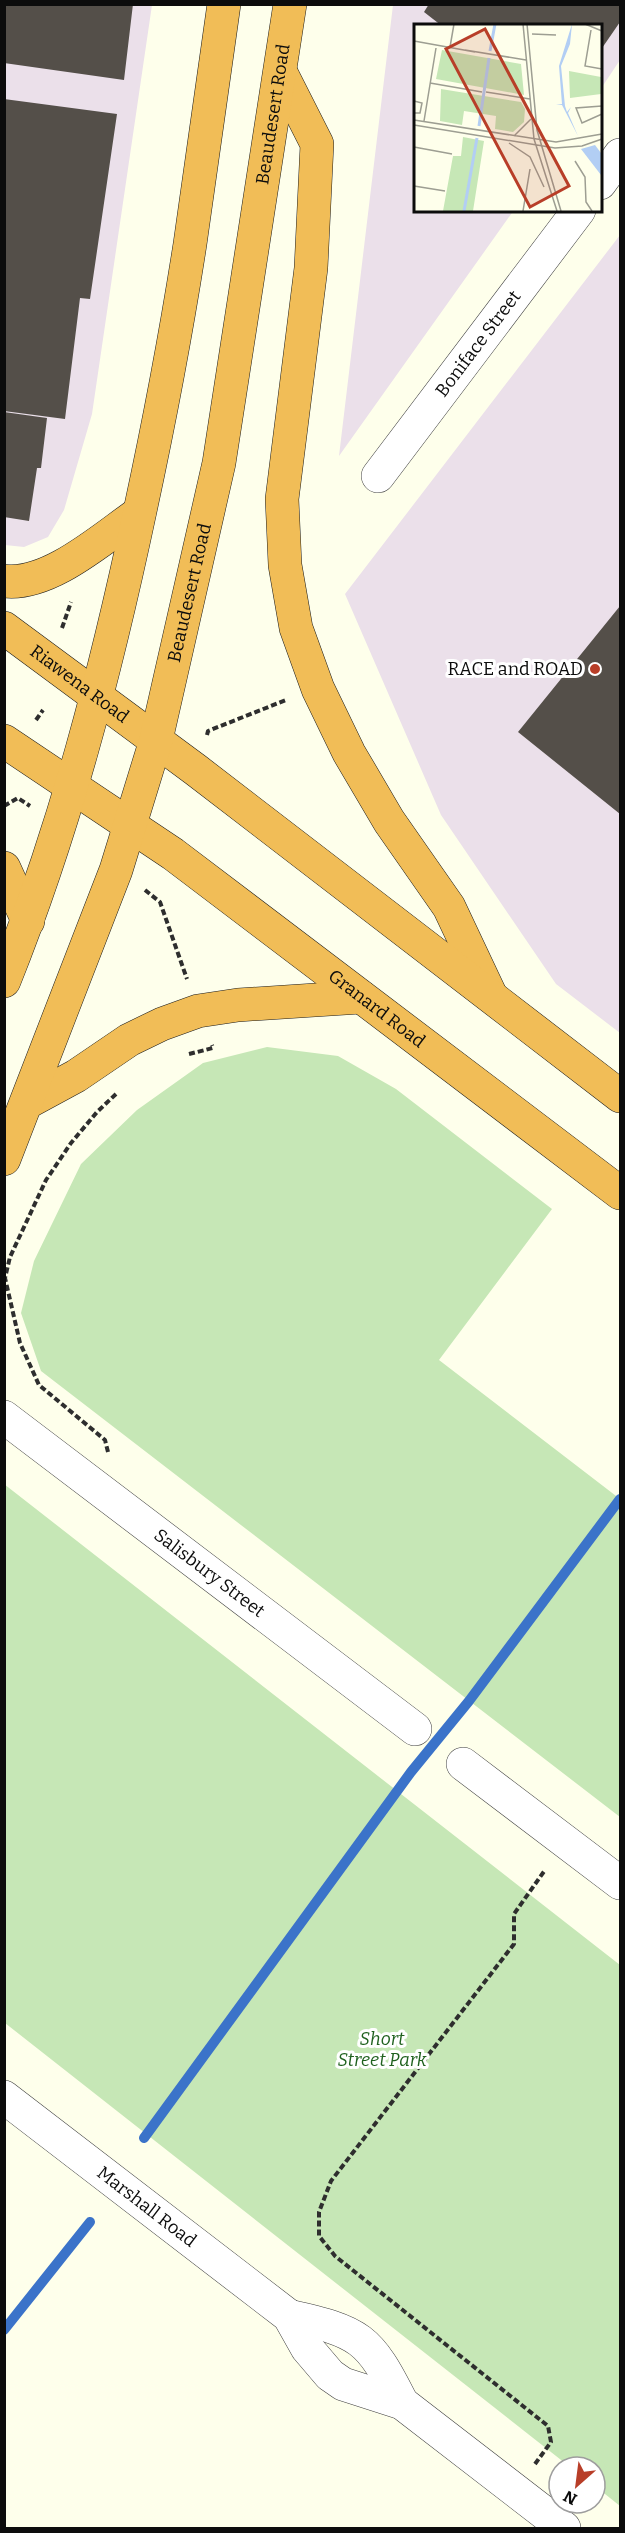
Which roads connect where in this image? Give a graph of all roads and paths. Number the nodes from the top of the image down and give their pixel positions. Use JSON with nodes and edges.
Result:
{"nodes":[{"id":1,"x":224,"y":4,"type":"edge"},
{"id":2,"x":290,"y":4,"type":"edge"},
{"id":3,"x":281,"y":73,"type":"junction"},
{"id":4,"x":621,"y":155,"type":"edge"},
{"id":5,"x":601,"y":182,"type":"edge"},
{"id":6,"x":577,"y":212,"type":"edge"},
{"id":7,"x":378,"y":476,"type":"dead end"},
{"id":8,"x":139,"y":513,"type":"junction"},
{"id":9,"x":4,"y":581,"type":"edge"},
{"id":10,"x":4,"y":628,"type":"edge"},
{"id":11,"x":98,"y":698,"type":"junction"},
{"id":12,"x":289,"y":698,"type":"dead end"},
{"id":13,"x":43,"y":710,"type":"dead end"},
{"id":14,"x":36,"y":720,"type":"dead end"},
{"id":15,"x":156,"y":740,"type":"junction"},
{"id":16,"x":4,"y":741,"type":"edge"},
{"id":17,"x":205,"y":741,"type":"dead end"},
{"id":18,"x":70,"y":786,"type":"junction"},
{"id":19,"x":18,"y":798,"type":"dead end"},
{"id":20,"x":4,"y":806,"type":"edge"},
{"id":21,"x":130,"y":825,"type":"junction"},
{"id":22,"x":4,"y":868,"type":"edge"},
{"id":23,"x":160,"y":902,"type":"dead end"},
{"id":24,"x":28,"y":921,"type":"junction"},
{"id":25,"x":4,"y":981,"type":"edge"},
{"id":26,"x":189,"y":986,"type":"dead end"},
{"id":27,"x":491,"y":996,"type":"junction"},
{"id":28,"x":361,"y":997,"type":"junction"},
{"id":29,"x":208,"y":1037,"type":"dead end"},
{"id":30,"x":185,"y":1055,"type":"dead end"},
{"id":31,"x":125,"y":1086,"type":"dead end"},
{"id":32,"x":621,"y":1096,"type":"edge"},
{"id":33,"x":28,"y":1102,"type":"junction"},
{"id":34,"x":4,"y":1159,"type":"edge"},
{"id":35,"x":621,"y":1193,"type":"edge"},
{"id":36,"x":4,"y":1417,"type":"edge"},
{"id":37,"x":92,"y":1484,"type":"junction"},
{"id":38,"x":415,"y":1729,"type":"dead end"},
{"id":39,"x":463,"y":1764,"type":"dead end"},
{"id":40,"x":566,"y":1841,"type":"junction"},
{"id":41,"x":621,"y":1883,"type":"edge"},
{"id":42,"x":4,"y":2097,"type":"edge"},
{"id":43,"x":289,"y":2316,"type":"junction"},
{"id":44,"x":402,"y":2403,"type":"junction"},
{"id":45,"x":515,"y":2491,"type":"junction"},
{"id":46,"x":564,"y":2529,"type":"edge"}],
"edges":[{"from":1,"to":8,"type":"highway"},
{"from":2,"to":3,"type":"highway","name":"Beaudesert Road"},
{"from":3,"to":15,"type":"highway","name":"Beaudesert Road"},
{"from":3,"to":27,"type":"highway"},
{"from":4,"to":5,"type":"street"},
{"from":6,"to":7,"type":"street","name":"Boniface Street"},
{"from":8,"to":9,"type":"highway"},
{"from":8,"to":11,"type":"highway"},
{"from":10,"to":11,"type":"highway","name":"Riawena Road"},
{"from":11,"to":15,"type":"highway","name":"Riawena Road"},
{"from":11,"to":18,"type":"highway"},
{"from":12,"to":17,"type":"path"},
{"from":13,"to":14,"type":"path"},
{"from":15,"to":21,"type":"highway","name":"Beaudesert Road"},
{"from":15,"to":27,"type":"highway"},
{"from":16,"to":18,"type":"highway"},
{"from":18,"to":21,"type":"highway"},
{"from":18,"to":24,"type":"highway"},
{"from":19,"to":20,"type":"path"},
{"from":21,"to":28,"type":"highway","name":"Granard Road"},
{"from":21,"to":33,"type":"highway","name":"Beaudesert Road"},
{"from":22,"to":24,"type":"highway"},
{"from":23,"to":26,"type":"path"},
{"from":24,"to":25,"type":"highway"},
{"from":27,"to":32,"type":"highway"},
{"from":28,"to":33,"type":"highway"},
{"from":28,"to":35,"type":"highway","name":"Granard Road"},
{"from":29,"to":30,"type":"path"},
{"from":31,"to":37,"type":"path"},
{"from":33,"to":34,"type":"highway","name":"Beaudesert Road"},
{"from":36,"to":37,"type":"street","name":"Salisbury Street"},
{"from":37,"to":38,"type":"street","name":"Salisbury Street"},
{"from":39,"to":40,"type":"street"},
{"from":40,"to":41,"type":"street"},
{"from":40,"to":45,"type":"path"},
{"from":42,"to":43,"type":"street","name":"Marshall Road"},
{"from":43,"to":44,"type":"street","name":"Marshall Road"},
{"from":43,"to":44,"type":"street","name":"Marshall Road"},
{"from":44,"to":45,"type":"street","name":"Marshall Road"},
{"from":45,"to":46,"type":"street","name":"Marshall Road"}]}
